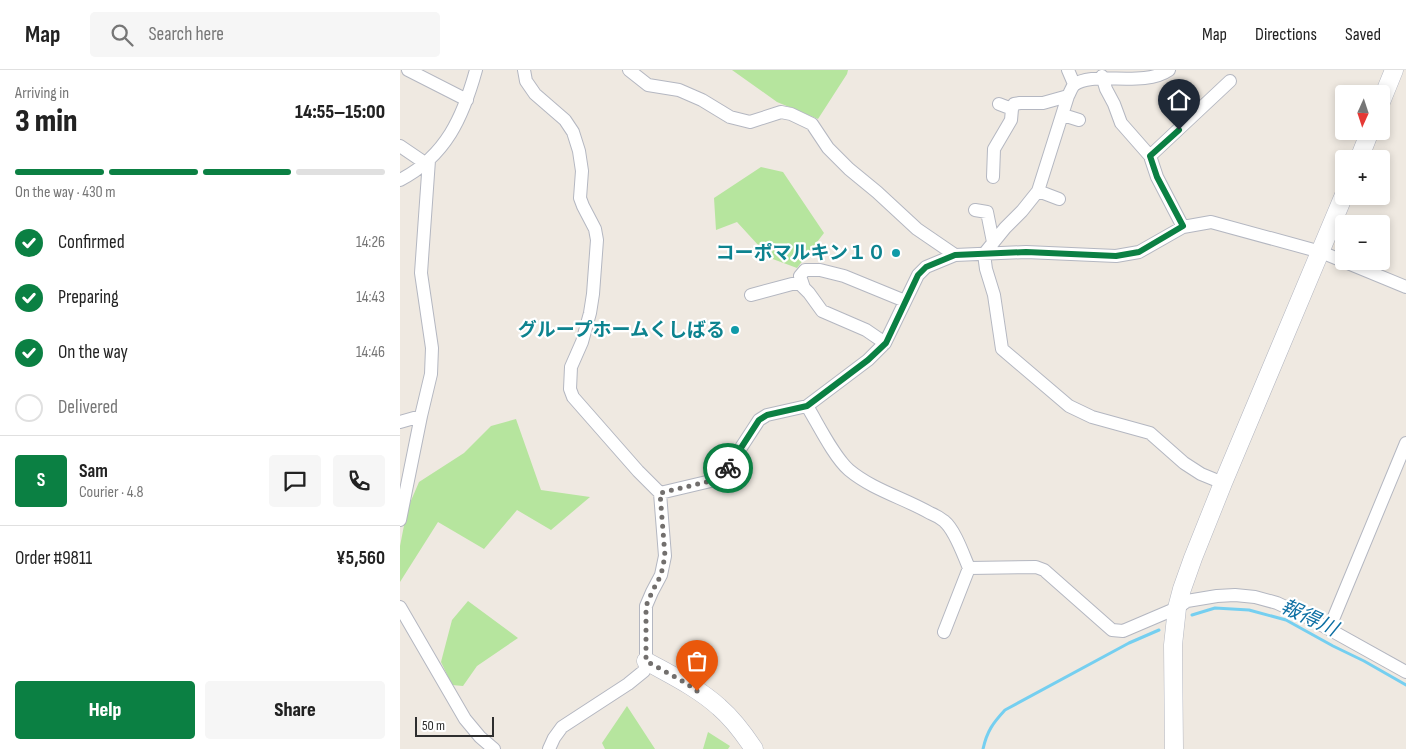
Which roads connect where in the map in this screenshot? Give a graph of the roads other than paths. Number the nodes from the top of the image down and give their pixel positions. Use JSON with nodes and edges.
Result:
{"nodes":[{"id":1,"x":408,"y":70,"type":"edge"},
{"id":2,"x":476,"y":70,"type":"edge"},
{"id":3,"x":524,"y":70,"type":"edge"},
{"id":4,"x":629,"y":70,"type":"edge"},
{"id":5,"x":1068,"y":70,"type":"edge"},
{"id":6,"x":1169,"y":70,"type":"edge"},
{"id":7,"x":1394,"y":70,"type":"edge"},
{"id":8,"x":1102,"y":76,"type":"junction"},
{"id":9,"x":1230,"y":81,"type":"dead end"},
{"id":10,"x":1074,"y":84,"type":"junction"},
{"id":11,"x":1388,"y":85,"type":"edge"},
{"id":12,"x":1068,"y":96,"type":"junction"},
{"id":13,"x":468,"y":100,"type":"junction"},
{"id":14,"x":999,"y":104,"type":"dead end"},
{"id":15,"x":1012,"y":109,"type":"junction"},
{"id":16,"x":1063,"y":115,"type":"junction"},
{"id":17,"x":1079,"y":120,"type":"dead end"},
{"id":18,"x":400,"y":146,"type":"edge"},
{"id":19,"x":1150,"y":156,"type":"junction"},
{"id":20,"x":427,"y":162,"type":"junction"},
{"id":21,"x":993,"y":177,"type":"dead end"},
{"id":22,"x":400,"y":180,"type":"edge"},
{"id":23,"x":1038,"y":191,"type":"junction"},
{"id":24,"x":1059,"y":199,"type":"dead end"},
{"id":25,"x":1340,"y":205,"type":"edge"},
{"id":26,"x":975,"y":210,"type":"dead end"},
{"id":27,"x":1183,"y":226,"type":"junction"},
{"id":28,"x":993,"y":242,"type":"junction"},
{"id":29,"x":1321,"y":252,"type":"junction"},
{"id":30,"x":984,"y":254,"type":"junction"},
{"id":31,"x":955,"y":255,"type":"junction"},
{"id":32,"x":1406,"y":287,"type":"edge"},
{"id":33,"x":804,"y":288,"type":"junction"},
{"id":34,"x":751,"y":295,"type":"dead end"},
{"id":35,"x":906,"y":301,"type":"junction"},
{"id":36,"x":886,"y":343,"type":"junction"},
{"id":37,"x":807,"y":406,"type":"junction"},
{"id":38,"x":421,"y":416,"type":"junction"},
{"id":39,"x":400,"y":422,"type":"edge"},
{"id":40,"x":1406,"y":443,"type":"edge"},
{"id":41,"x":1223,"y":483,"type":"junction"},
{"id":42,"x":660,"y":493,"type":"junction"},
{"id":43,"x":400,"y":520,"type":"edge"},
{"id":44,"x":969,"y":568,"type":"junction"},
{"id":45,"x":400,"y":606,"type":"edge"},
{"id":46,"x":1177,"y":608,"type":"junction"},
{"id":47,"x":1329,"y":630,"type":"junction"},
{"id":48,"x":944,"y":632,"type":"dead end"},
{"id":49,"x":646,"y":661,"type":"junction"},
{"id":50,"x":1406,"y":672,"type":"edge"},
{"id":51,"x":494,"y":749,"type":"edge"},
{"id":52,"x":549,"y":749,"type":"edge"},
{"id":53,"x":754,"y":749,"type":"edge"},
{"id":54,"x":1174,"y":749,"type":"edge"}],
"edges":[{"from":1,"to":13,"type":"street"},
{"from":2,"to":13,"type":"street"},
{"from":3,"to":42,"type":"street"},
{"from":4,"to":31,"type":"street"},
{"from":5,"to":10,"type":"street"},
{"from":6,"to":8,"type":"street"},
{"from":7,"to":11,"type":"street"},
{"from":8,"to":10,"type":"street"},
{"from":8,"to":19,"type":"street"},
{"from":9,"to":19,"type":"street"},
{"from":10,"to":12,"type":"street"},
{"from":12,"to":15,"type":"street"},
{"from":12,"to":16,"type":"street"},
{"from":13,"to":20,"type":"street"},
{"from":14,"to":15,"type":"street"},
{"from":15,"to":21,"type":"street"},
{"from":16,"to":17,"type":"street"},
{"from":16,"to":23,"type":"street"},
{"from":18,"to":20,"type":"street"},
{"from":19,"to":27,"type":"street"},
{"from":20,"to":22,"type":"street"},
{"from":20,"to":38,"type":"street"},
{"from":23,"to":24,"type":"street"},
{"from":23,"to":28,"type":"street"},
{"from":25,"to":29,"type":"street"},
{"from":26,"to":28,"type":"street"},
{"from":27,"to":29,"type":"street"},
{"from":27,"to":30,"type":"street"},
{"from":28,"to":30,"type":"street"},
{"from":29,"to":32,"type":"street"},
{"from":29,"to":41,"type":"street"},
{"from":30,"to":31,"type":"street"},
{"from":30,"to":41,"type":"street"},
{"from":31,"to":35,"type":"street"},
{"from":33,"to":34,"type":"street"},
{"from":33,"to":35,"type":"street"},
{"from":33,"to":36,"type":"street"},
{"from":35,"to":36,"type":"street"},
{"from":36,"to":37,"type":"street"},
{"from":37,"to":42,"type":"street"},
{"from":37,"to":44,"type":"street"},
{"from":38,"to":39,"type":"street"},
{"from":38,"to":43,"type":"street"},
{"from":40,"to":47,"type":"street"},
{"from":41,"to":46,"type":"street"},
{"from":42,"to":49,"type":"street"},
{"from":44,"to":46,"type":"street"},
{"from":44,"to":48,"type":"street"},
{"from":45,"to":51,"type":"street"},
{"from":46,"to":47,"type":"street"},
{"from":46,"to":54,"type":"street"},
{"from":47,"to":50,"type":"street"},
{"from":49,"to":52,"type":"street"},
{"from":49,"to":53,"type":"street"}]}
